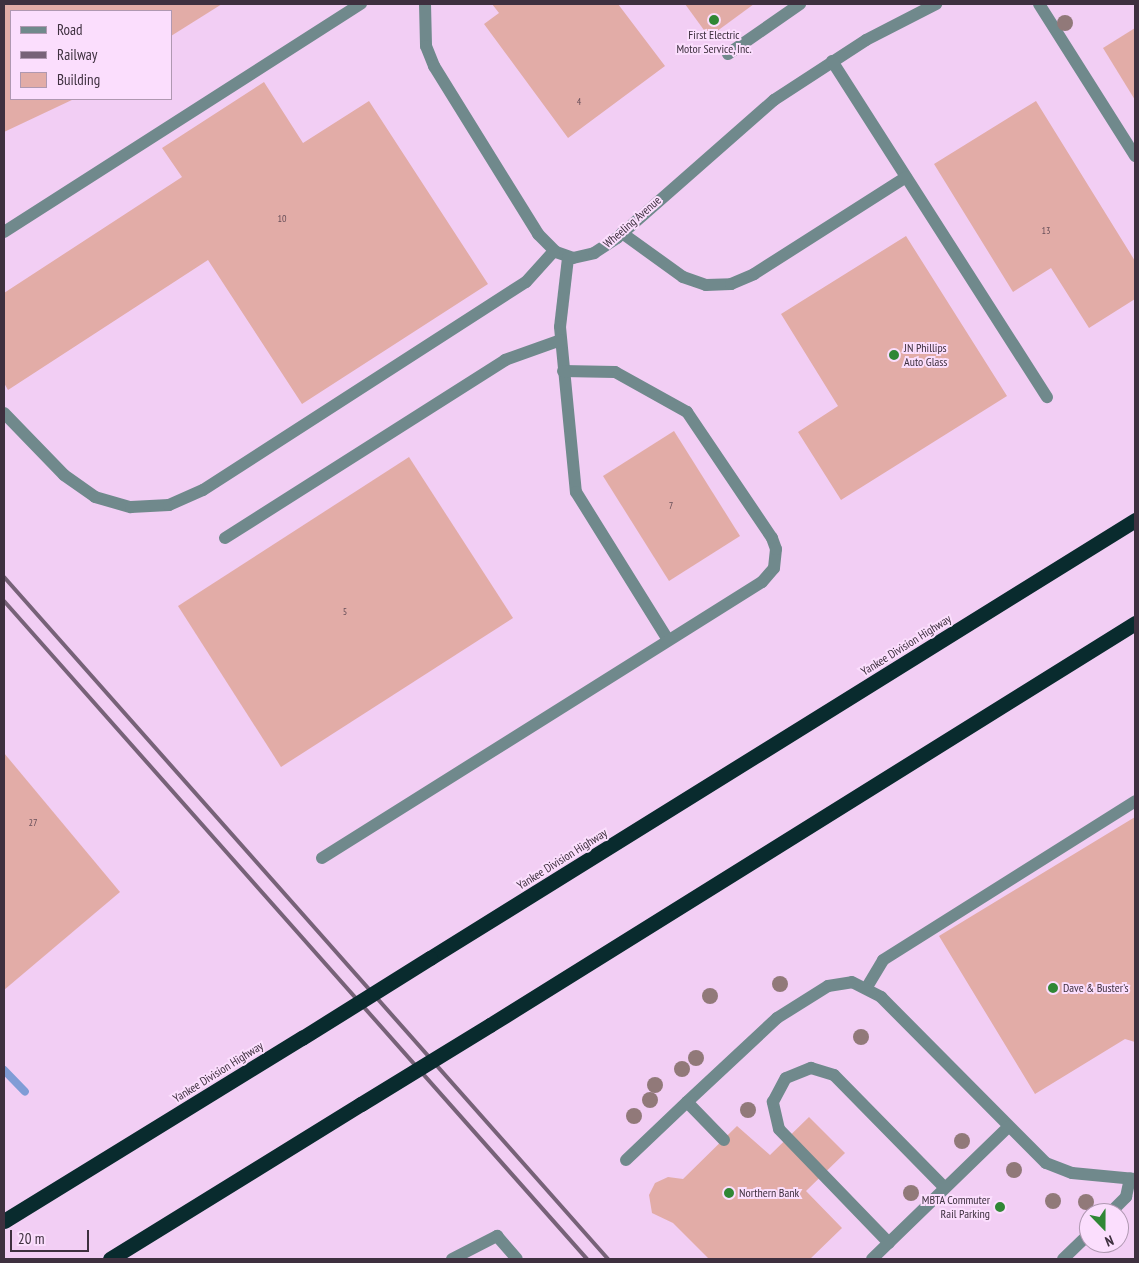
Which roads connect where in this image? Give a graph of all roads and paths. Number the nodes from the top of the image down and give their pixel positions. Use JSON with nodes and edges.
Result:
{"nodes":[{"id":1,"x":361,"y":4,"type":"edge"},
{"id":2,"x":425,"y":4,"type":"edge"},
{"id":3,"x":800,"y":4,"type":"edge"},
{"id":4,"x":936,"y":4,"type":"edge"},
{"id":5,"x":1039,"y":4,"type":"edge"},
{"id":6,"x":728,"y":54,"type":"dead end"},
{"id":7,"x":832,"y":61,"type":"junction"},
{"id":8,"x":1135,"y":156,"type":"edge"},
{"id":9,"x":906,"y":176,"type":"junction"},
{"id":10,"x":4,"y":232,"type":"edge"},
{"id":11,"x":622,"y":233,"type":"junction"},
{"id":12,"x":554,"y":251,"type":"junction"},
{"id":13,"x":568,"y":258,"type":"junction"},
{"id":14,"x":561,"y":340,"type":"junction"},
{"id":15,"x":564,"y":371,"type":"junction"},
{"id":16,"x":1047,"y":397,"type":"dead end"},
{"id":17,"x":4,"y":414,"type":"edge"},
{"id":18,"x":1135,"y":520,"type":"edge"},
{"id":19,"x":225,"y":538,"type":"dead end"},
{"id":20,"x":1135,"y":624,"type":"edge"},
{"id":21,"x":668,"y":640,"type":"junction"},
{"id":22,"x":1135,"y":802,"type":"edge"},
{"id":23,"x":322,"y":858,"type":"dead end"},
{"id":24,"x":867,"y":987,"type":"junction"},
{"id":25,"x":687,"y":1102,"type":"junction"},
{"id":26,"x":1008,"y":1128,"type":"junction"},
{"id":27,"x":724,"y":1140,"type":"dead end"},
{"id":28,"x":626,"y":1160,"type":"dead end"},
{"id":29,"x":1133,"y":1178,"type":"edge"},
{"id":30,"x":945,"y":1188,"type":"junction"},
{"id":31,"x":1120,"y":1203,"type":"edge"},
{"id":32,"x":4,"y":1221,"type":"edge"},
{"id":33,"x":889,"y":1243,"type":"junction"},
{"id":34,"x":1079,"y":1243,"type":"edge"},
{"id":35,"x":110,"y":1259,"type":"edge"},
{"id":36,"x":452,"y":1259,"type":"edge"},
{"id":37,"x":517,"y":1259,"type":"edge"},
{"id":38,"x":872,"y":1259,"type":"edge"},
{"id":39,"x":1062,"y":1259,"type":"edge"}],
"edges":[{"from":1,"to":10,"type":"street"},
{"from":2,"to":12,"type":"street"},
{"from":3,"to":6,"type":"street"},
{"from":4,"to":7,"type":"street","name":"Wheeling Avenue"},
{"from":5,"to":8,"type":"street"},
{"from":7,"to":9,"type":"street"},
{"from":7,"to":11,"type":"street","name":"Wheeling Avenue"},
{"from":9,"to":11,"type":"street"},
{"from":9,"to":16,"type":"street"},
{"from":11,"to":13,"type":"street","name":"Wheeling Avenue"},
{"from":12,"to":13,"type":"street"},
{"from":12,"to":17,"type":"street"},
{"from":13,"to":14,"type":"street"},
{"from":14,"to":15,"type":"street"},
{"from":14,"to":19,"type":"street"},
{"from":15,"to":21,"type":"street"},
{"from":15,"to":21,"type":"street"},
{"from":18,"to":32,"type":"highway","name":"Yankee Division Highway","bridge":true},
{"from":20,"to":35,"type":"highway","bridge":true},
{"from":21,"to":23,"type":"street"},
{"from":22,"to":24,"type":"street"},
{"from":24,"to":25,"type":"street"},
{"from":24,"to":26,"type":"street"},
{"from":25,"to":27,"type":"street"},
{"from":25,"to":28,"type":"street"},
{"from":26,"to":29,"type":"street"},
{"from":26,"to":30,"type":"street"},
{"from":29,"to":31,"type":"street"},
{"from":30,"to":33,"type":"street"},
{"from":30,"to":33,"type":"street"},
{"from":33,"to":38,"type":"street"},
{"from":34,"to":39,"type":"street"},
{"from":36,"to":37,"type":"street"}]}
